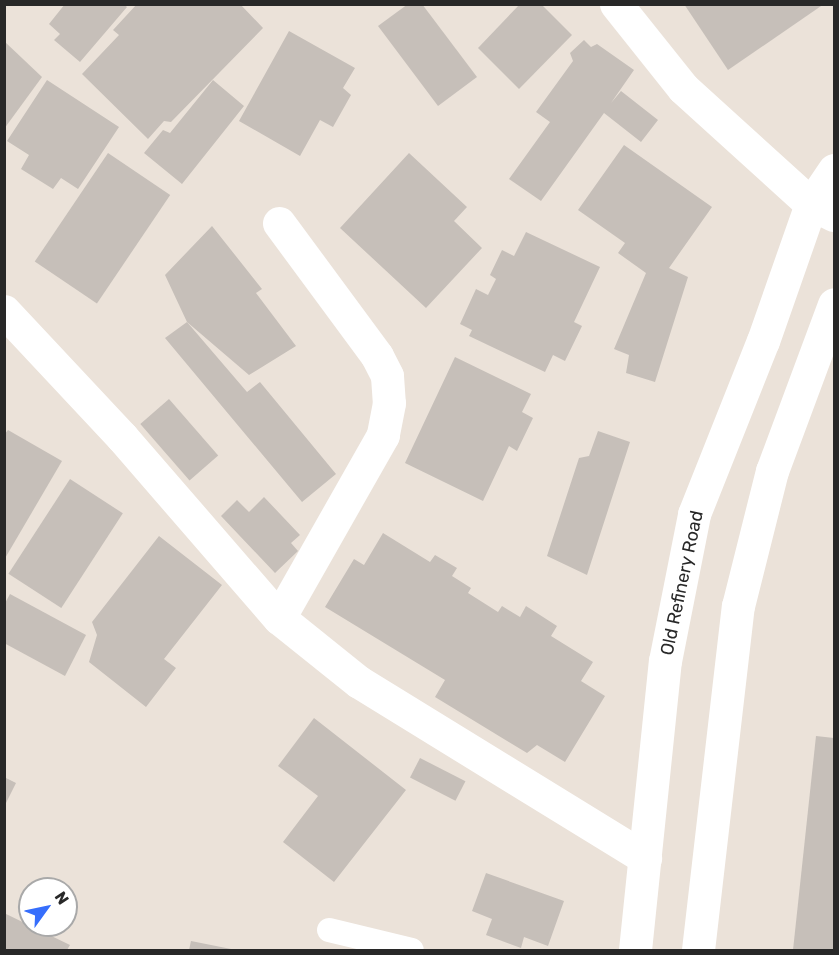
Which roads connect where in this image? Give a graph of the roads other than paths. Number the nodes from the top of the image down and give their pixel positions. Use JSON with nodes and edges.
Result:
{"nodes":[{"id":1,"x":616,"y":4,"type":"edge"},
{"id":2,"x":834,"y":170,"type":"edge"},
{"id":3,"x":823,"y":210,"type":"edge"},
{"id":4,"x":279,"y":223,"type":"dead end"},
{"id":5,"x":834,"y":304,"type":"edge"},
{"id":6,"x":4,"y":311,"type":"edge"},
{"id":7,"x":279,"y":618,"type":"junction"},
{"id":8,"x":645,"y":858,"type":"junction"},
{"id":9,"x":329,"y":930,"type":"dead end"},
{"id":10,"x":412,"y":951,"type":"edge"},
{"id":11,"x":635,"y":951,"type":"edge"},
{"id":12,"x":699,"y":951,"type":"edge"}],
"edges":[{"from":1,"to":3,"type":"street"},
{"from":2,"to":3,"type":"street","name":"Old Refinery Road"},
{"from":3,"to":8,"type":"street","name":"Old Refinery Road"},
{"from":4,"to":7,"type":"street"},
{"from":5,"to":12,"type":"street"},
{"from":6,"to":7,"type":"street"},
{"from":7,"to":8,"type":"street"},
{"from":8,"to":11,"type":"street","name":"Old Refinery Road"},
{"from":9,"to":10,"type":"lane"}]}
